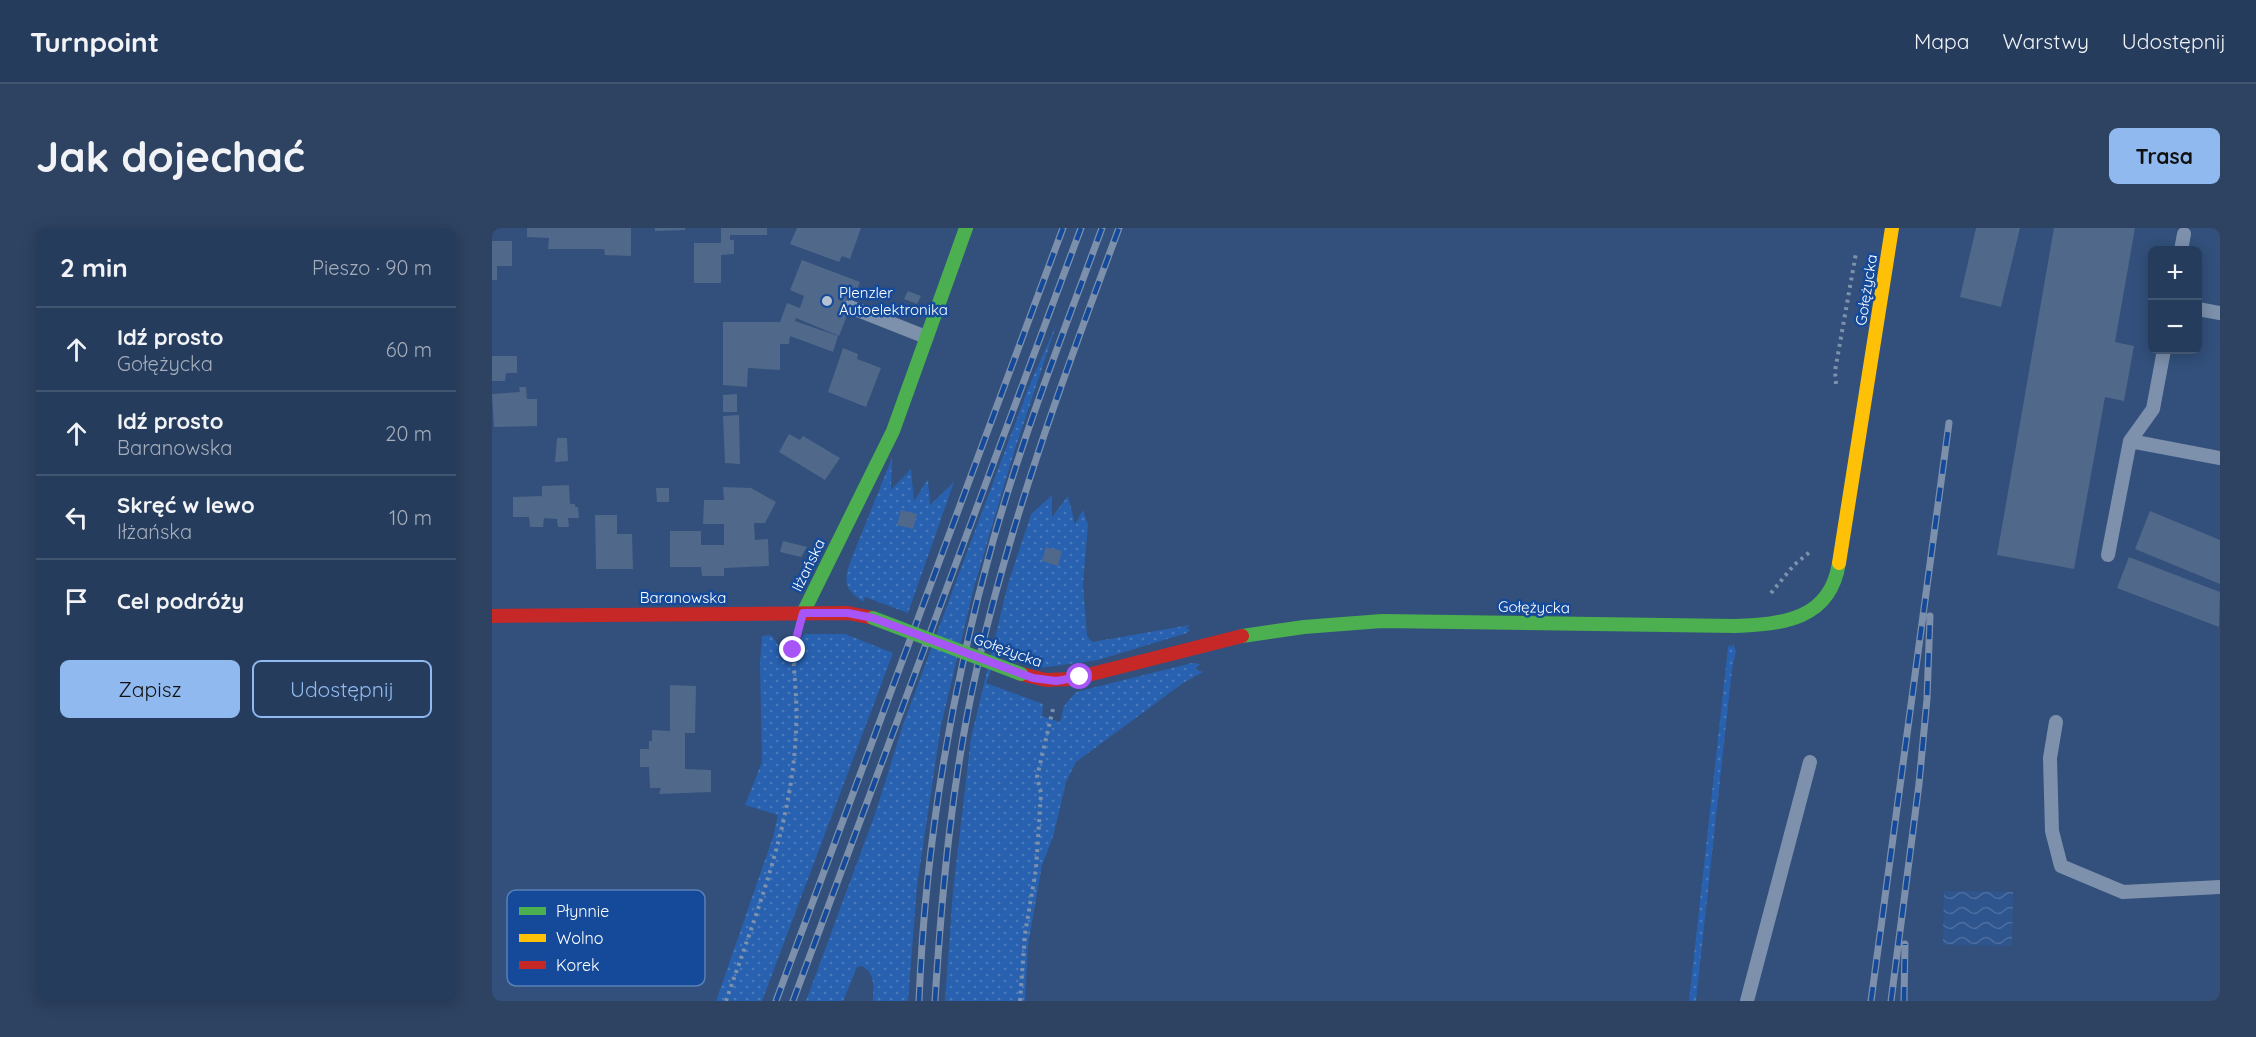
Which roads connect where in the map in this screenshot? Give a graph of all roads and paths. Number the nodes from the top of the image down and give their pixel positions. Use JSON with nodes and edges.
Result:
{"nodes":[{"id":1,"x":966,"y":228,"type":"edge"},
{"id":2,"x":1892,"y":228,"type":"edge"},
{"id":3,"x":2184,"y":234,"type":"dead end"},
{"id":4,"x":1859,"y":246,"type":"dead end"},
{"id":5,"x":2182,"y":246,"type":"edge"},
{"id":6,"x":850,"y":307,"type":"dead end"},
{"id":7,"x":2202,"y":310,"type":"edge"},
{"id":8,"x":2220,"y":312,"type":"edge"},
{"id":9,"x":926,"y":337,"type":"junction"},
{"id":10,"x":2163,"y":354,"type":"edge"},
{"id":11,"x":1836,"y":388,"type":"dead end"},
{"id":12,"x":2130,"y":441,"type":"junction"},
{"id":13,"x":2220,"y":458,"type":"edge"},
{"id":14,"x":1813,"y":547,"type":"dead end"},
{"id":15,"x":2108,"y":555,"type":"dead end"},
{"id":16,"x":1764,"y":600,"type":"dead end"},
{"id":17,"x":803,"y":613,"type":"junction"},
{"id":18,"x":492,"y":616,"type":"edge"},
{"id":19,"x":873,"y":618,"type":"joint"},
{"id":20,"x":1056,"y":681,"type":"junction"},
{"id":21,"x":2056,"y":722,"type":"dead end"},
{"id":22,"x":1810,"y":762,"type":"dead end"},
{"id":23,"x":2220,"y":888,"type":"edge"},
{"id":24,"x":726,"y":1001,"type":"edge"},
{"id":25,"x":1020,"y":1001,"type":"edge"},
{"id":26,"x":1747,"y":1001,"type":"edge"}],
"edges":[{"from":1,"to":9,"type":"street","name":"Iłżańska"},
{"from":2,"to":20,"type":"street","name":"Gołężycka"},
{"from":3,"to":5,"type":"lane"},
{"from":4,"to":11,"type":"path"},
{"from":6,"to":9,"type":"lane"},
{"from":7,"to":8,"type":"lane"},
{"from":9,"to":17,"type":"street","name":"Iłżańska"},
{"from":10,"to":12,"type":"lane"},
{"from":12,"to":13,"type":"lane"},
{"from":12,"to":15,"type":"lane"},
{"from":14,"to":16,"type":"path"},
{"from":17,"to":18,"type":"street","name":"Baranowska"},
{"from":17,"to":19,"type":"street","name":"Baranowska"},
{"from":17,"to":24,"type":"path","name":"Iłżańska"},
{"from":19,"to":20,"type":"street","name":"Gołężycka","bridge":true},
{"from":20,"to":25,"type":"path"},
{"from":21,"to":23,"type":"lane"},
{"from":22,"to":26,"type":"lane"}]}
